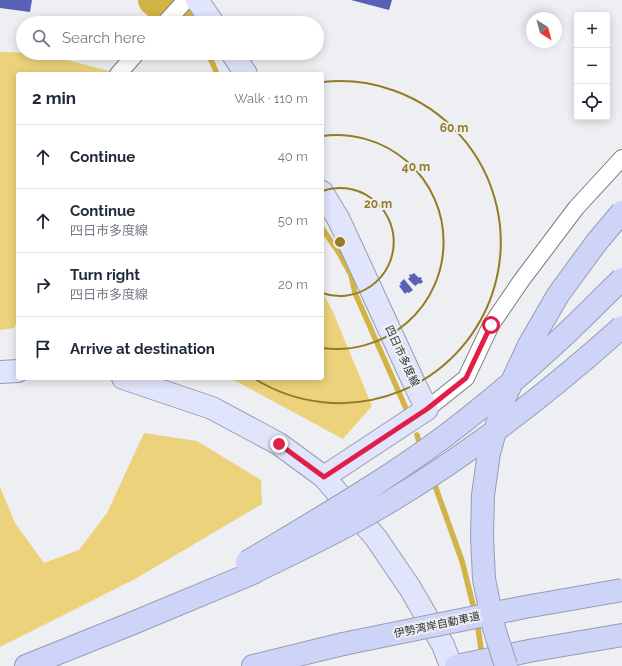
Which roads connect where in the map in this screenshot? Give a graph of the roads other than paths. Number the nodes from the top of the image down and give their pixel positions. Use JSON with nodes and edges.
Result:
{"nodes":[{"id":1,"x":188,"y":1,"type":"edge"},
{"id":2,"x":172,"y":16,"type":"edge"},
{"id":3,"x":204,"y":16,"type":"edge"},
{"id":4,"x":131,"y":60,"type":"edge"},
{"id":5,"x":237,"y":60,"type":"edge"},
{"id":6,"x":120,"y":72,"type":"edge"},
{"id":7,"x":245,"y":72,"type":"edge"},
{"id":8,"x":622,"y":158,"type":"edge"},
{"id":9,"x":324,"y":195,"type":"edge"},
{"id":10,"x":622,"y":212,"type":"edge"},
{"id":11,"x":622,"y":279,"type":"edge"},
{"id":12,"x":622,"y":327,"type":"edge"},
{"id":13,"x":16,"y":371,"type":"edge"},
{"id":14,"x":0,"y":372,"type":"edge"},
{"id":15,"x":129,"y":380,"type":"edge"},
{"id":16,"x":427,"y":409,"type":"junction"},
{"id":17,"x":324,"y":477,"type":"junction"},
{"id":18,"x":250,"y":567,"type":"junction"},
{"id":19,"x":622,"y":590,"type":"edge"},
{"id":20,"x":622,"y":635,"type":"edge"},
{"id":21,"x":26,"y":666,"type":"edge"},
{"id":22,"x":253,"y":666,"type":"edge"},
{"id":23,"x":451,"y":666,"type":"edge"},
{"id":24,"x":456,"y":666,"type":"edge"},
{"id":25,"x":506,"y":666,"type":"edge"}],
"edges":[{"from":1,"to":2,"type":"street"},
{"from":1,"to":3,"type":"main road"},
{"from":4,"to":6,"type":"street"},
{"from":5,"to":7,"type":"main road"},
{"from":8,"to":16,"type":"street"},
{"from":9,"to":16,"type":"main road","name":"四日市多度線"},
{"from":10,"to":25,"type":"highway","bridge":true},
{"from":11,"to":18,"type":"highway","bridge":true},
{"from":12,"to":18,"type":"highway","bridge":true},
{"from":13,"to":14,"type":"main road"},
{"from":15,"to":17,"type":"main road"},
{"from":16,"to":17,"type":"main road"},
{"from":17,"to":23,"type":"main road"},
{"from":18,"to":21,"type":"highway"},
{"from":19,"to":22,"type":"highway","name":"伊勢湾岸自動車道","bridge":true},
{"from":20,"to":24,"type":"highway"}]}
